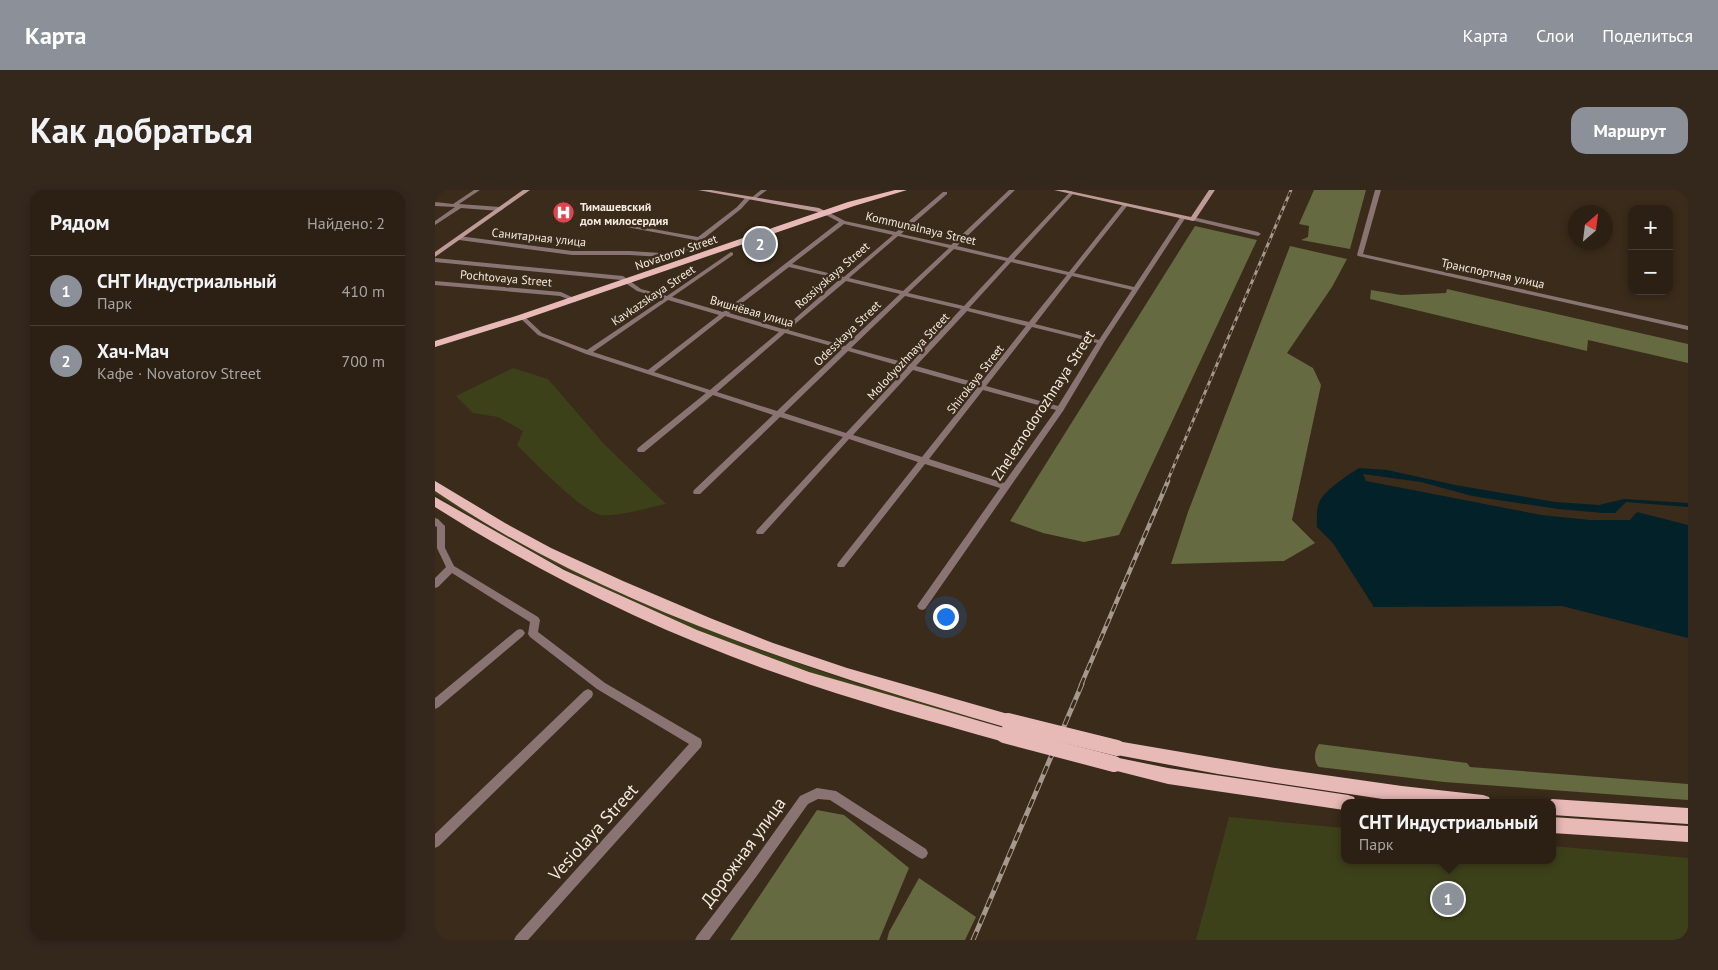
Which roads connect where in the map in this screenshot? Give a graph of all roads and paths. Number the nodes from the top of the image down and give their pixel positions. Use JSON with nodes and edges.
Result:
{"nodes":[{"id":1,"x":477,"y":190,"type":"edge"},
{"id":2,"x":527,"y":190,"type":"edge"},
{"id":3,"x":701,"y":190,"type":"edge"},
{"id":4,"x":764,"y":190,"type":"edge"},
{"id":5,"x":903,"y":190,"type":"edge"},
{"id":6,"x":1012,"y":190,"type":"edge"},
{"id":7,"x":1057,"y":190,"type":"edge"},
{"id":8,"x":1212,"y":190,"type":"edge"},
{"id":9,"x":1378,"y":190,"type":"edge"},
{"id":10,"x":714,"y":191,"type":"edge"},
{"id":11,"x":945,"y":192,"type":"dead end"},
{"id":12,"x":1071,"y":193,"type":"junction"},
{"id":13,"x":750,"y":198,"type":"junction"},
{"id":14,"x":435,"y":204,"type":"edge"},
{"id":15,"x":1125,"y":205,"type":"junction"},
{"id":16,"x":453,"y":206,"type":"junction"},
{"id":17,"x":460,"y":206,"type":"junction"},
{"id":18,"x":500,"y":210,"type":"junction"},
{"id":19,"x":826,"y":213,"type":"junction"},
{"id":20,"x":1183,"y":217,"type":"junction"},
{"id":21,"x":1193,"y":219,"type":"junction"},
{"id":22,"x":843,"y":222,"type":"junction"},
{"id":23,"x":435,"y":224,"type":"edge"},
{"id":24,"x":613,"y":224,"type":"dead end"},
{"id":25,"x":897,"y":234,"type":"junction"},
{"id":26,"x":1258,"y":234,"type":"dead end"},
{"id":27,"x":459,"y":238,"type":"junction"},
{"id":28,"x":700,"y":239,"type":"junction"},
{"id":29,"x":953,"y":246,"type":"junction"},
{"id":30,"x":731,"y":254,"type":"dead end"},
{"id":31,"x":435,"y":255,"type":"edge"},
{"id":32,"x":677,"y":256,"type":"joint"},
{"id":33,"x":435,"y":260,"type":"edge"},
{"id":34,"x":1012,"y":260,"type":"junction"},
{"id":35,"x":789,"y":265,"type":"junction"},
{"id":36,"x":1073,"y":274,"type":"junction"},
{"id":37,"x":845,"y":279,"type":"junction"},
{"id":38,"x":628,"y":281,"type":"junction"},
{"id":39,"x":435,"y":283,"type":"edge"},
{"id":40,"x":1137,"y":288,"type":"junction"},
{"id":41,"x":903,"y":294,"type":"junction"},
{"id":42,"x":667,"y":298,"type":"junction"},
{"id":43,"x":575,"y":300,"type":"junction"},
{"id":44,"x":967,"y":309,"type":"junction"},
{"id":45,"x":724,"y":315,"type":"junction"},
{"id":46,"x":522,"y":318,"type":"junction"},
{"id":47,"x":1031,"y":325,"type":"junction"},
{"id":48,"x":1688,"y":328,"type":"edge"},
{"id":49,"x":784,"y":331,"type":"junction"},
{"id":50,"x":1101,"y":342,"type":"junction"},
{"id":51,"x":435,"y":346,"type":"edge"},
{"id":52,"x":847,"y":349,"type":"junction"},
{"id":53,"x":588,"y":353,"type":"junction"},
{"id":54,"x":912,"y":368,"type":"junction"},
{"id":55,"x":648,"y":373,"type":"junction"},
{"id":56,"x":983,"y":388,"type":"junction"},
{"id":57,"x":711,"y":393,"type":"junction"},
{"id":58,"x":1060,"y":409,"type":"junction"},
{"id":59,"x":779,"y":414,"type":"junction"},
{"id":60,"x":849,"y":436,"type":"junction"},
{"id":61,"x":641,"y":450,"type":"dead end"},
{"id":62,"x":925,"y":460,"type":"junction"},
{"id":63,"x":435,"y":485,"type":"edge"},
{"id":64,"x":1006,"y":486,"type":"junction"},
{"id":65,"x":697,"y":492,"type":"dead end"},
{"id":66,"x":435,"y":501,"type":"edge"},
{"id":67,"x":435,"y":521,"type":"edge"},
{"id":68,"x":760,"y":532,"type":"dead end"},
{"id":69,"x":841,"y":565,"type":"dead end"},
{"id":70,"x":451,"y":568,"type":"junction"},
{"id":71,"x":435,"y":584,"type":"edge"},
{"id":72,"x":922,"y":606,"type":"dead end"},
{"id":73,"x":520,"y":633,"type":"dead end"},
{"id":74,"x":589,"y":694,"type":"dead end"},
{"id":75,"x":435,"y":704,"type":"edge"},
{"id":76,"x":1006,"y":728,"type":"junction"},
{"id":77,"x":1116,"y":756,"type":"junction"},
{"id":78,"x":1435,"y":799,"type":"edge"},
{"id":79,"x":1341,"y":802,"type":"edge"},
{"id":80,"x":1556,"y":808,"type":"edge"},
{"id":81,"x":1688,"y":816,"type":"edge"},
{"id":82,"x":1556,"y":825,"type":"edge"},
{"id":83,"x":1688,"y":834,"type":"edge"},
{"id":84,"x":435,"y":842,"type":"edge"},
{"id":85,"x":922,"y":853,"type":"dead end"},
{"id":86,"x":521,"y":940,"type":"edge"},
{"id":87,"x":701,"y":940,"type":"edge"}],
"edges":[{"from":1,"to":16,"type":"street"},
{"from":2,"to":18,"type":"main road"},
{"from":3,"to":10,"type":"main road","name":"Kommunalnaya Street"},
{"from":4,"to":13,"type":"street"},
{"from":5,"to":19,"type":"main road","name":"Novatorov Street"},
{"from":6,"to":29,"type":"street","name":"Odesskaya Street"},
{"from":7,"to":12,"type":"main road"},
{"from":8,"to":21,"type":"main road"},
{"from":9,"to":48,"type":"street","name":"Транспортная улица"},
{"from":10,"to":13,"type":"main road","name":"Kommunalnaya Street"},
{"from":11,"to":25,"type":"street","name":"Rossiyskaya Street"},
{"from":12,"to":15,"type":"main road"},
{"from":12,"to":34,"type":"street","name":"Molodyozhnaya Street"},
{"from":13,"to":19,"type":"main road","name":"Kommunalnaya Street"},
{"from":13,"to":28,"type":"street"},
{"from":14,"to":16,"type":"street"},
{"from":15,"to":20,"type":"main road"},
{"from":15,"to":36,"type":"street","name":"Shirokaya Street"},
{"from":16,"to":17,"type":"street"},
{"from":17,"to":18,"type":"street"},
{"from":17,"to":23,"type":"street"},
{"from":18,"to":27,"type":"main road"},
{"from":19,"to":22,"type":"street","name":"Kommunalnaya Street"},
{"from":19,"to":38,"type":"main road","name":"Novatorov Street"},
{"from":20,"to":21,"type":"main road"},
{"from":20,"to":40,"type":"street","name":"Zheleznodorozhnaya Street"},
{"from":21,"to":26,"type":"street"},
{"from":22,"to":25,"type":"street","name":"Kommunalnaya Street"},
{"from":22,"to":35,"type":"street"},
{"from":24,"to":28,"type":"street"},
{"from":25,"to":29,"type":"street","name":"Kommunalnaya Street"},
{"from":25,"to":37,"type":"street","name":"Rossiyskaya Street"},
{"from":27,"to":31,"type":"main road"},
{"from":27,"to":32,"type":"street","name":"Санитарная улица"},
{"from":28,"to":32,"type":"street"},
{"from":29,"to":34,"type":"street","name":"Kommunalnaya Street"},
{"from":29,"to":41,"type":"street","name":"Odesskaya Street"},
{"from":30,"to":42,"type":"street","name":"Kavkazskaya Street"},
{"from":33,"to":38,"type":"street","name":"Вишнёвая улица"},
{"from":34,"to":36,"type":"street","name":"Kommunalnaya Street"},
{"from":34,"to":44,"type":"street","name":"Molodyozhnaya Street"},
{"from":35,"to":37,"type":"street"},
{"from":35,"to":45,"type":"street"},
{"from":36,"to":40,"type":"street","name":"Kommunalnaya Street"},
{"from":36,"to":47,"type":"street","name":"Shirokaya Street"},
{"from":37,"to":41,"type":"street"},
{"from":37,"to":49,"type":"street","name":"Rossiyskaya Street"},
{"from":38,"to":42,"type":"street","name":"Вишнёвая улица"},
{"from":38,"to":43,"type":"main road","name":"Novatorov Street"},
{"from":39,"to":43,"type":"street","name":"Pochtovaya Street"},
{"from":40,"to":50,"type":"street","name":"Zheleznodorozhnaya Street"},
{"from":41,"to":44,"type":"street"},
{"from":41,"to":52,"type":"street","name":"Odesskaya Street"},
{"from":42,"to":45,"type":"street","name":"Вишнёвая улица"},
{"from":42,"to":53,"type":"street","name":"Kavkazskaya Street"},
{"from":43,"to":46,"type":"main road","name":"Novatorov Street"},
{"from":44,"to":47,"type":"street"},
{"from":44,"to":54,"type":"street","name":"Molodyozhnaya Street"},
{"from":45,"to":49,"type":"street","name":"Вишнёвая улица"},
{"from":45,"to":55,"type":"street"},
{"from":46,"to":51,"type":"main road","name":"Novatorov Street"},
{"from":46,"to":53,"type":"street"},
{"from":47,"to":50,"type":"street"},
{"from":47,"to":56,"type":"street","name":"Shirokaya Street"},
{"from":49,"to":52,"type":"street","name":"Вишнёвая улица"},
{"from":49,"to":57,"type":"street","name":"Rossiyskaya Street"},
{"from":50,"to":58,"type":"street","name":"Zheleznodorozhnaya Street"},
{"from":52,"to":54,"type":"street","name":"Вишнёвая улица"},
{"from":52,"to":59,"type":"street","name":"Odesskaya Street"},
{"from":53,"to":55,"type":"street"},
{"from":54,"to":56,"type":"street","name":"Вишнёвая улица"},
{"from":54,"to":60,"type":"street","name":"Molodyozhnaya Street"},
{"from":55,"to":57,"type":"street"},
{"from":56,"to":58,"type":"street","name":"Вишнёвая улица"},
{"from":56,"to":62,"type":"street","name":"Shirokaya Street"},
{"from":57,"to":59,"type":"street"},
{"from":57,"to":61,"type":"street","name":"Rossiyskaya Street"},
{"from":58,"to":64,"type":"street","name":"Zheleznodorozhnaya Street"},
{"from":59,"to":60,"type":"street"},
{"from":59,"to":65,"type":"street","name":"Odesskaya Street"},
{"from":60,"to":62,"type":"street"},
{"from":60,"to":68,"type":"street","name":"Molodyozhnaya Street"},
{"from":62,"to":64,"type":"street"},
{"from":62,"to":69,"type":"street","name":"Shirokaya Street"},
{"from":63,"to":76,"type":"main road"},
{"from":64,"to":72,"type":"street","name":"Zheleznodorozhnaya Street"},
{"from":66,"to":76,"type":"main road"},
{"from":67,"to":70,"type":"street"},
{"from":70,"to":71,"type":"street"},
{"from":70,"to":86,"type":"street","name":"Vesiolaya Street"},
{"from":73,"to":75,"type":"street"},
{"from":74,"to":84,"type":"street"},
{"from":76,"to":77,"type":"main road","bridge":true},
{"from":77,"to":78,"type":"main road"},
{"from":77,"to":79,"type":"main road"},
{"from":80,"to":81,"type":"main road"},
{"from":82,"to":83,"type":"main road"},
{"from":85,"to":87,"type":"street","name":"Дорожная улица"}]}
